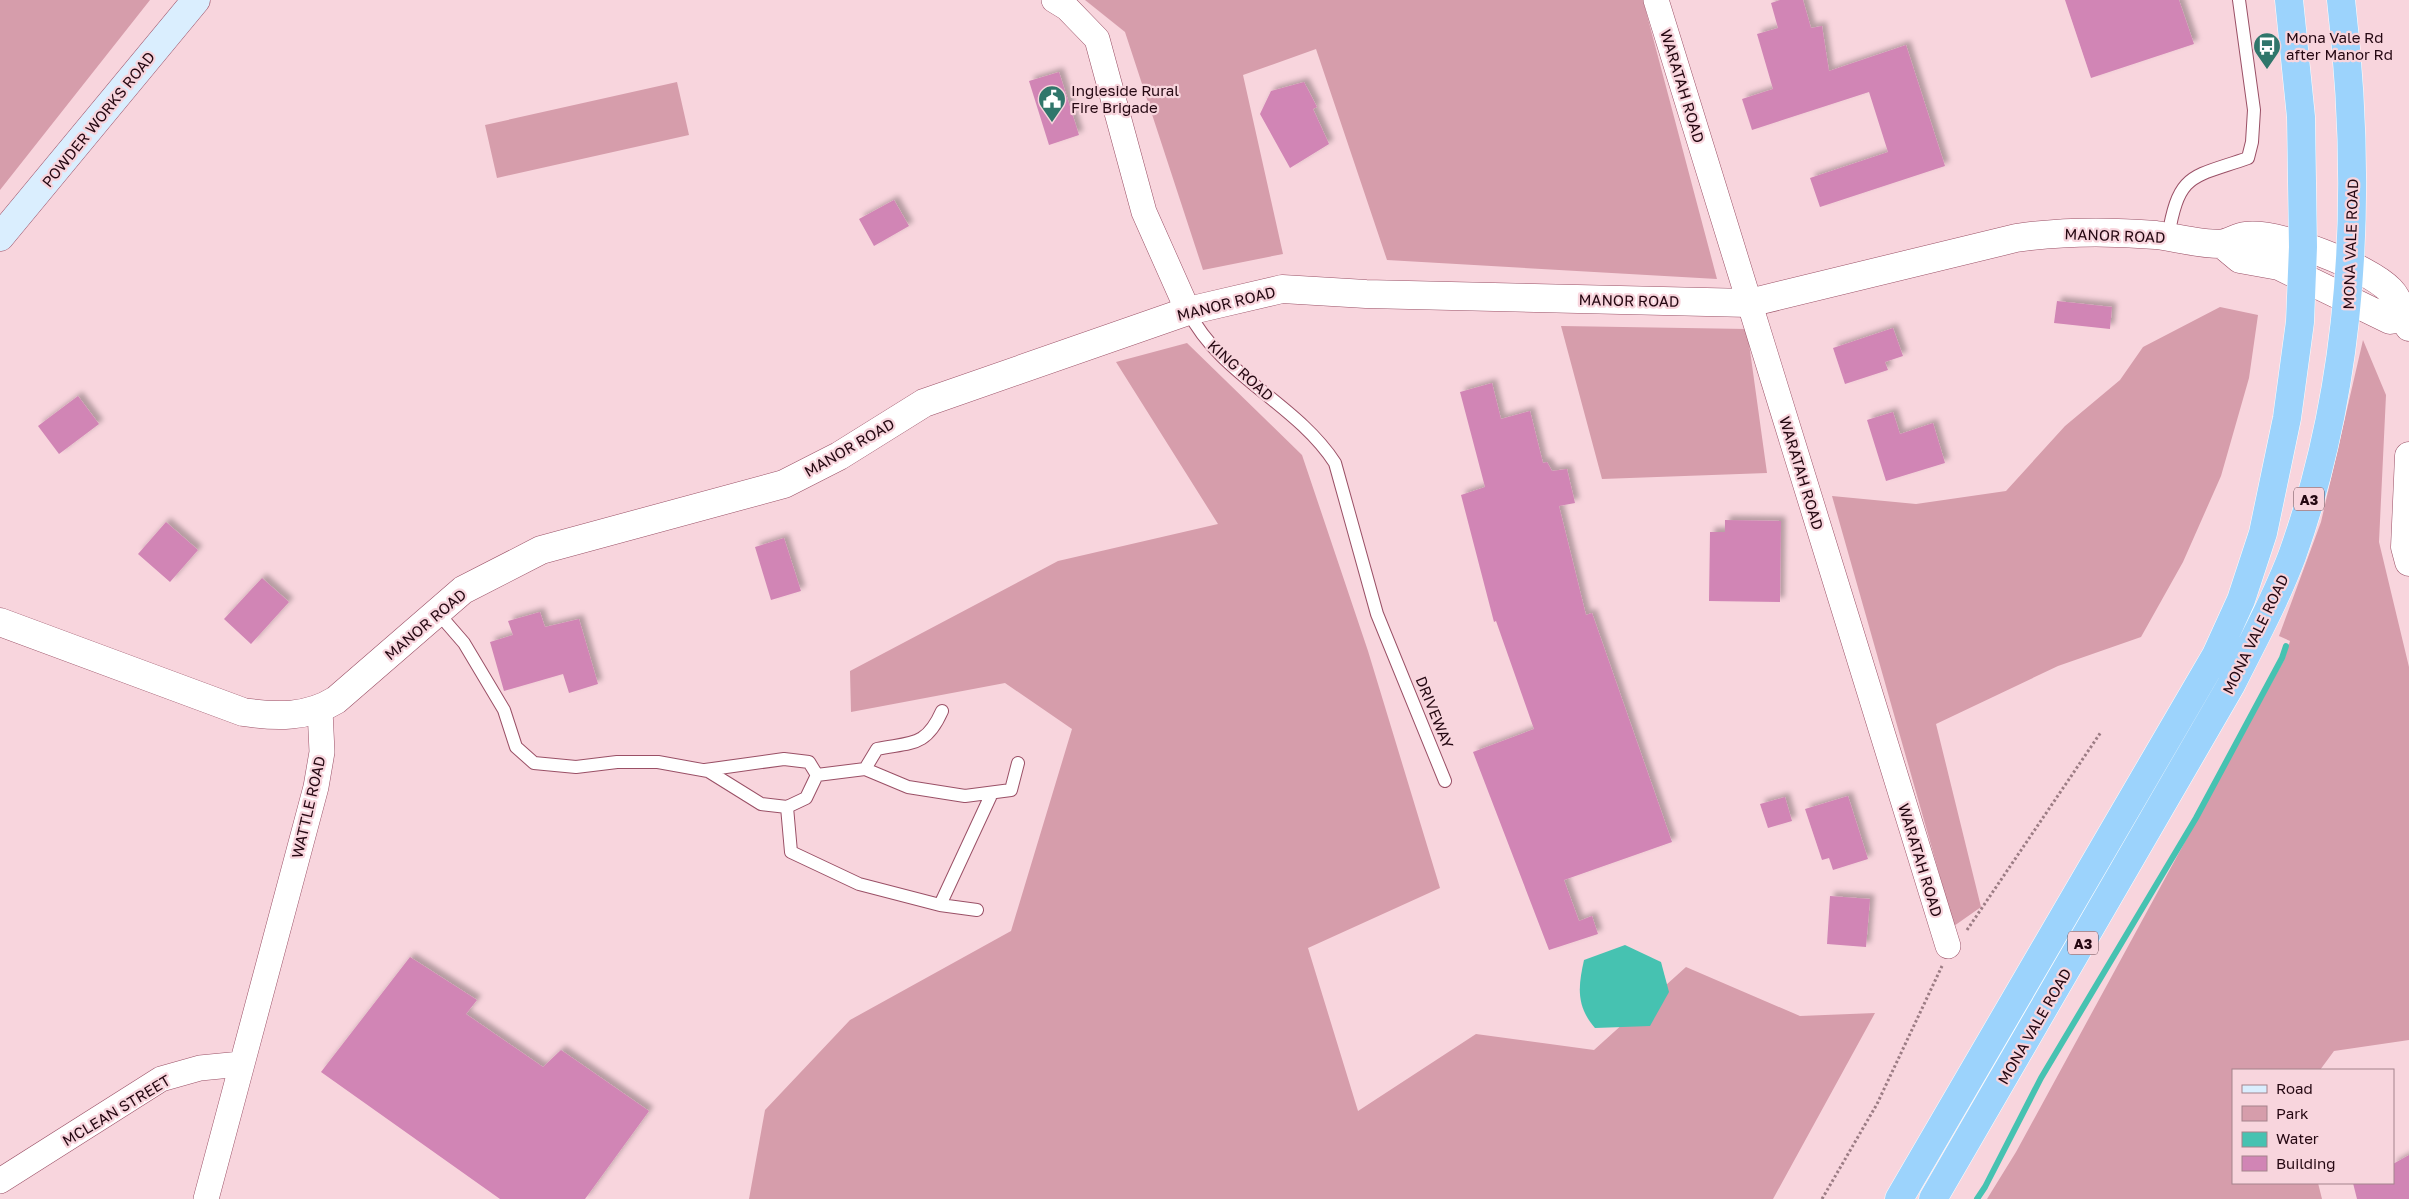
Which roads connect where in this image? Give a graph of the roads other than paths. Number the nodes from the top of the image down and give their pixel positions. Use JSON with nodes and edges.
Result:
{"nodes":[{"id":1,"x":196,"y":0,"type":"edge"},
{"id":2,"x":1054,"y":0,"type":"edge"},
{"id":3,"x":1656,"y":0,"type":"edge"},
{"id":4,"x":2239,"y":0,"type":"edge"},
{"id":5,"x":2289,"y":0,"type":"edge"},
{"id":6,"x":2341,"y":0,"type":"edge"},
{"id":7,"x":0,"y":237,"type":"edge"},
{"id":8,"x":2168,"y":237,"type":"junction"},
{"id":9,"x":2222,"y":244,"type":"junction"},
{"id":10,"x":2303,"y":246,"type":"junction"},
{"id":11,"x":2350,"y":265,"type":"junction"},
{"id":12,"x":2302,"y":276,"type":"junction"},
{"id":13,"x":2348,"y":300,"type":"junction"},
{"id":14,"x":1749,"y":303,"type":"junction"},
{"id":15,"x":1188,"y":311,"type":"junction"},
{"id":16,"x":2407,"y":323,"type":"edge"},
{"id":17,"x":2409,"y":456,"type":"edge"},
{"id":18,"x":2409,"y":562,"type":"edge"},
{"id":19,"x":438,"y":613,"type":"junction"},
{"id":20,"x":0,"y":622,"type":"edge"},
{"id":21,"x":1394,"y":656,"type":"joint"},
{"id":22,"x":320,"y":710,"type":"junction"},
{"id":23,"x":942,"y":711,"type":"dead end"},
{"id":24,"x":1018,"y":763,"type":"dead end"},
{"id":25,"x":865,"y":769,"type":"junction"},
{"id":26,"x":705,"y":770,"type":"junction"},
{"id":27,"x":817,"y":776,"type":"junction"},
{"id":28,"x":1445,"y":781,"type":"dead end"},
{"id":29,"x":992,"y":793,"type":"junction"},
{"id":30,"x":787,"y":807,"type":"junction"},
{"id":31,"x":940,"y":904,"type":"junction"},
{"id":32,"x":977,"y":910,"type":"dead end"},
{"id":33,"x":1948,"y":946,"type":"dead end"},
{"id":34,"x":241,"y":1064,"type":"junction"},
{"id":35,"x":0,"y":1181,"type":"edge"},
{"id":36,"x":206,"y":1199,"type":"edge"},
{"id":37,"x":1899,"y":1199,"type":"edge"},
{"id":38,"x":1933,"y":1199,"type":"edge"}],
"edges":[{"from":1,"to":7,"type":"main road","name":"POWDER WORKS ROAD"},
{"from":2,"to":15,"type":"street","name":"KING ROAD"},
{"from":3,"to":14,"type":"street","name":"WARATAH ROAD"},
{"from":4,"to":8,"type":"lane"},
{"from":5,"to":10,"type":"highway","name":"MONA VALE ROAD","number":"A3"},
{"from":6,"to":11,"type":"highway","name":"MONA VALE ROAD","number":"A3"},
{"from":8,"to":9,"type":"street","name":"MANOR ROAD"},
{"from":8,"to":14,"type":"street","name":"MANOR ROAD"},
{"from":9,"to":10,"type":"street","name":"MANOR ROAD"},
{"from":9,"to":12,"type":"street"},
{"from":10,"to":11,"type":"street","name":"MANOR ROAD"},
{"from":10,"to":12,"type":"highway","name":"MONA VALE ROAD","number":"A3"},
{"from":11,"to":13,"type":"highway","name":"MONA VALE ROAD","number":"A3"},
{"from":11,"to":16,"type":"street","name":"MANOR ROAD"},
{"from":12,"to":13,"type":"street"},
{"from":12,"to":37,"type":"highway","name":"MONA VALE ROAD","number":"A3"},
{"from":13,"to":16,"type":"street"},
{"from":13,"to":38,"type":"highway","name":"MONA VALE ROAD","number":"A3"},
{"from":14,"to":15,"type":"street","name":"MANOR ROAD"},
{"from":14,"to":33,"type":"street","name":"WARATAH ROAD"},
{"from":15,"to":19,"type":"street","name":"MANOR ROAD"},
{"from":15,"to":21,"type":"lane","name":"KING ROAD"},
{"from":17,"to":18,"type":"street"},
{"from":19,"to":22,"type":"street","name":"MANOR ROAD"},
{"from":19,"to":26,"type":"lane"},
{"from":20,"to":22,"type":"street"},
{"from":21,"to":28,"type":"lane","name":"DRIVEWAY"},
{"from":22,"to":34,"type":"street","name":"WATTLE ROAD"},
{"from":23,"to":25,"type":"lane"},
{"from":24,"to":29,"type":"lane"},
{"from":25,"to":27,"type":"lane"},
{"from":25,"to":29,"type":"lane"},
{"from":26,"to":27,"type":"lane"},
{"from":26,"to":30,"type":"lane"},
{"from":27,"to":30,"type":"lane"},
{"from":29,"to":31,"type":"lane"},
{"from":30,"to":31,"type":"lane"},
{"from":31,"to":32,"type":"lane"},
{"from":34,"to":35,"type":"street","name":"MCLEAN STREET"},
{"from":34,"to":36,"type":"street","name":"WATTLE ROAD"}]}
